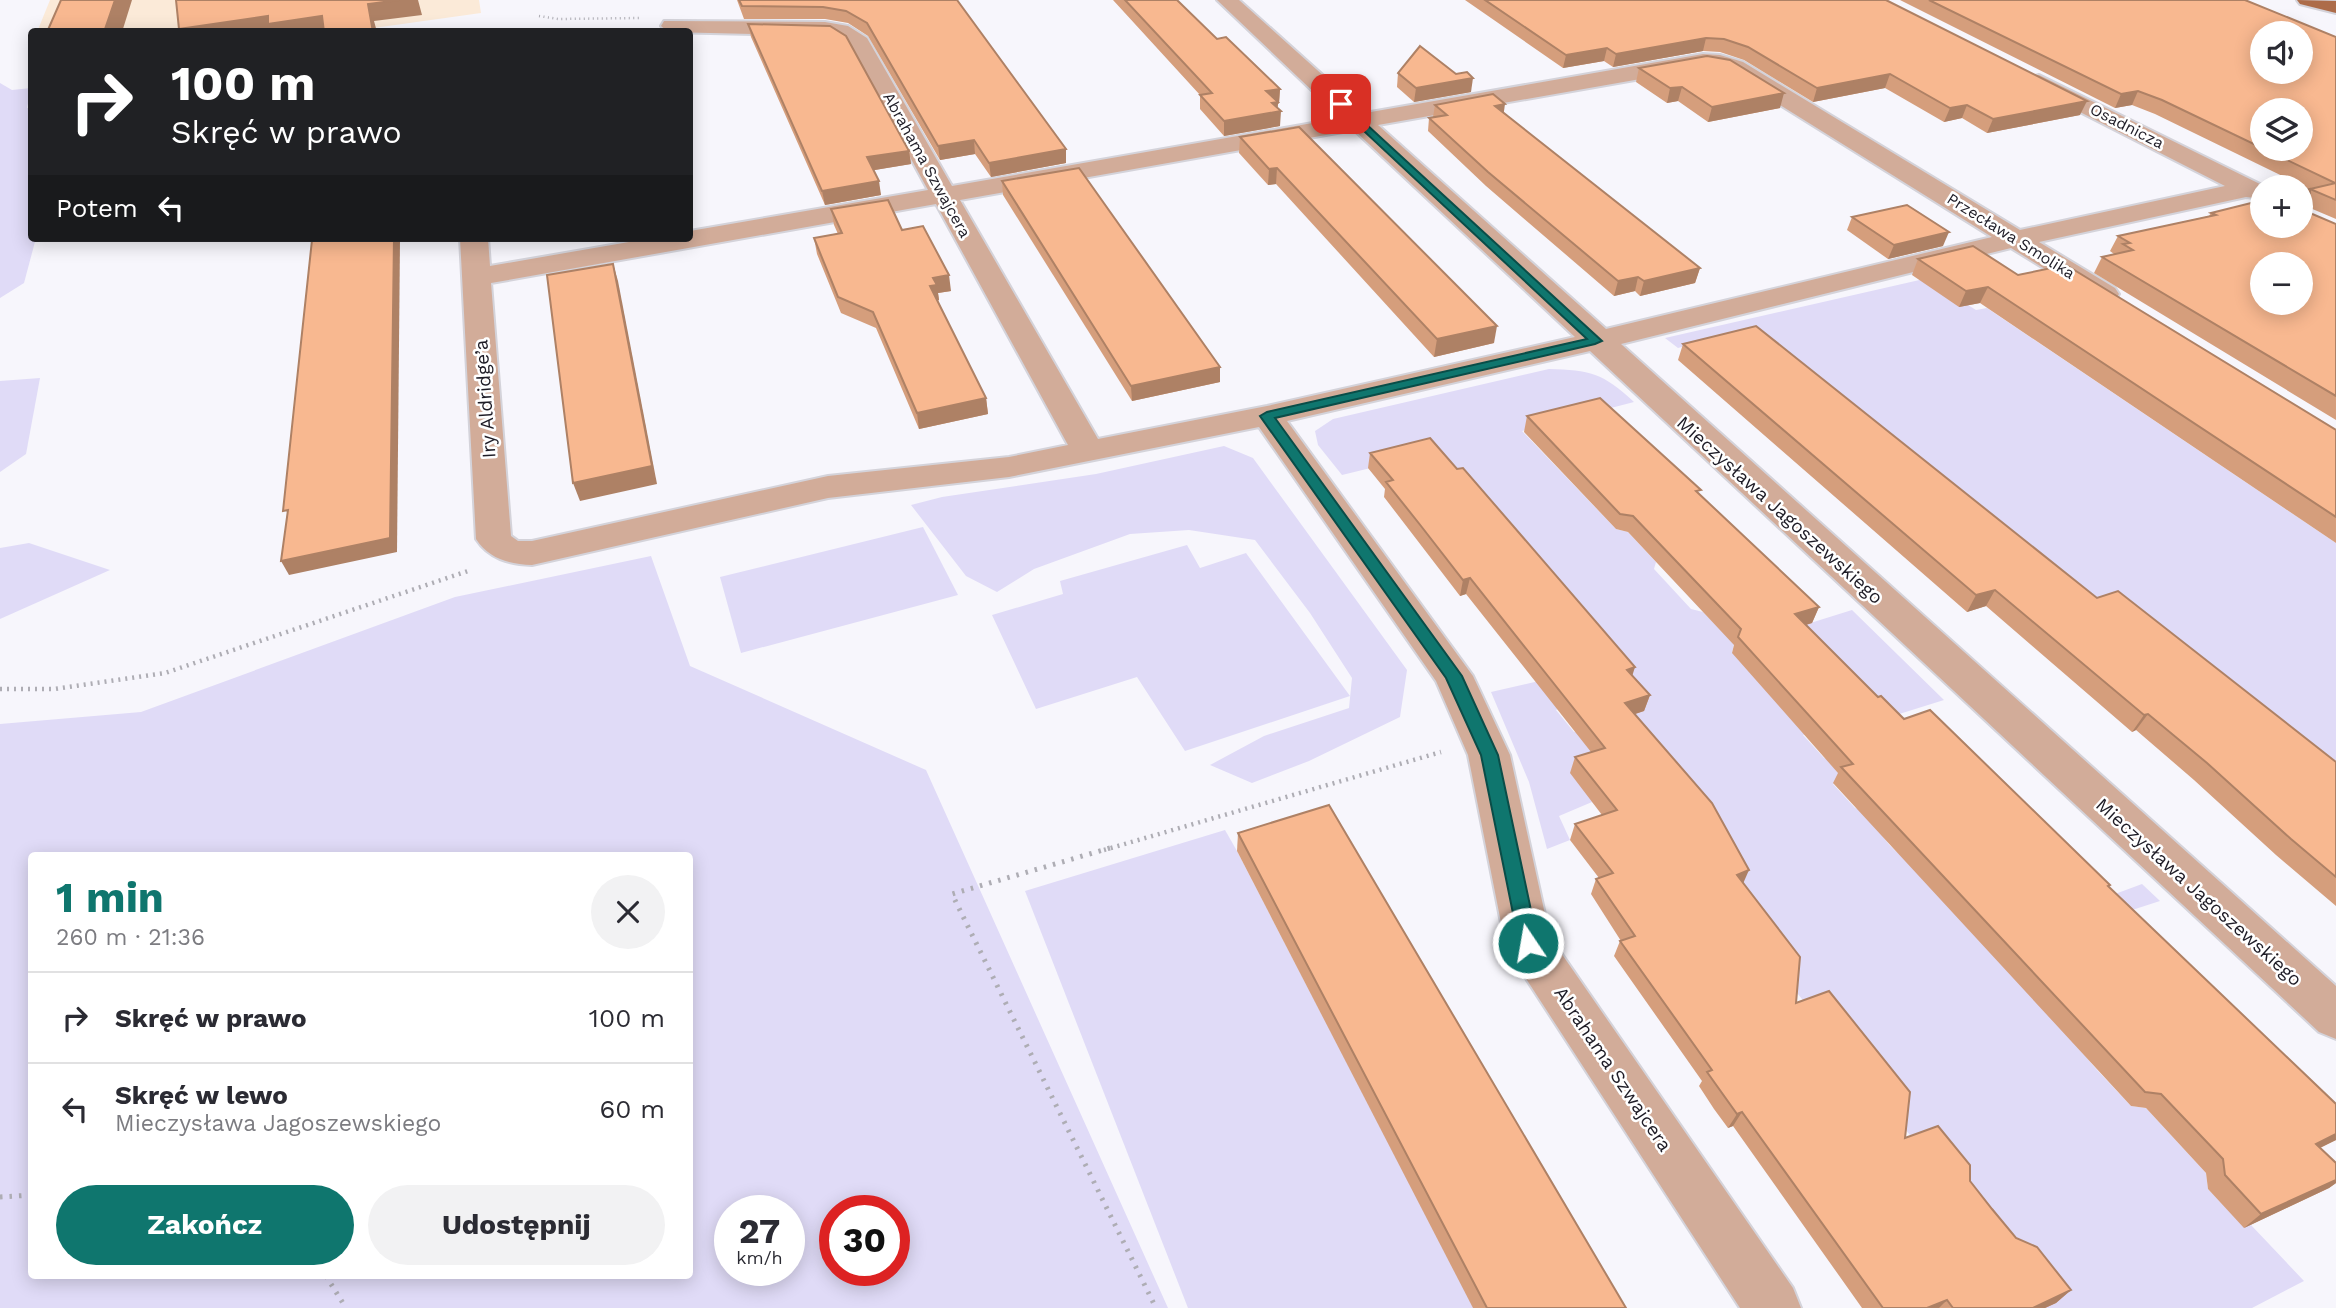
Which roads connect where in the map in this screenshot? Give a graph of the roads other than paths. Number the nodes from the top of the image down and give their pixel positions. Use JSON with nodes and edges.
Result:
{"nodes":[{"id":1,"x":1227,"y":0,"type":"edge"},
{"id":2,"x":2307,"y":0,"type":"edge"},
{"id":3,"x":2336,"y":7,"type":"edge"},
{"id":4,"x":706,"y":8,"type":"dead end"},
{"id":5,"x":661,"y":25,"type":"edge"},
{"id":6,"x":2024,"y":74,"type":"edge"},
{"id":7,"x":1360,"y":121,"type":"junction"},
{"id":8,"x":2250,"y":189,"type":"edge"},
{"id":9,"x":2250,"y":193,"type":"edge"},
{"id":10,"x":944,"y":195,"type":"junction"},
{"id":11,"x":693,"y":239,"type":"edge"},
{"id":12,"x":2016,"y":239,"type":"junction"},
{"id":13,"x":474,"y":242,"type":"edge"},
{"id":14,"x":676,"y":242,"type":"edge"},
{"id":15,"x":477,"y":277,"type":"junction"},
{"id":16,"x":2122,"y":305,"type":"edge"},
{"id":17,"x":1595,"y":341,"type":"junction"},
{"id":18,"x":1267,"y":416,"type":"junction"},
{"id":19,"x":1089,"y":453,"type":"junction"},
{"id":20,"x":2336,"y":1017,"type":"edge"},
{"id":21,"x":1773,"y":1308,"type":"edge"}],
"edges":[{"from":1,"to":7,"type":"street","name":"Mieczysława Jagoszewskiego"},
{"from":2,"to":3,"type":"main road"},
{"from":4,"to":5,"type":"street"},
{"from":5,"to":10,"type":"street","name":"Abrahama Szwajcera"},
{"from":6,"to":8,"type":"street","name":"Osadnicza"},
{"from":7,"to":10,"type":"street"},
{"from":7,"to":12,"type":"street","name":"Przecława Smolika"},
{"from":7,"to":17,"type":"street","name":"Mieczysława Jagoszewskiego"},
{"from":9,"to":12,"type":"street"},
{"from":10,"to":11,"type":"street"},
{"from":10,"to":19,"type":"street","name":"Abrahama Szwajcera"},
{"from":12,"to":16,"type":"street","name":"Przecława Smolika"},
{"from":12,"to":17,"type":"street"},
{"from":13,"to":15,"type":"street","name":"Iry Aldridge’a"},
{"from":14,"to":15,"type":"street"},
{"from":15,"to":19,"type":"street","name":"Iry Aldridge’a"},
{"from":17,"to":18,"type":"street"},
{"from":17,"to":20,"type":"street","name":"Mieczysława Jagoszewskiego"},
{"from":18,"to":19,"type":"street"},
{"from":18,"to":21,"type":"street","name":"Abrahama Szwajcera"}]}
